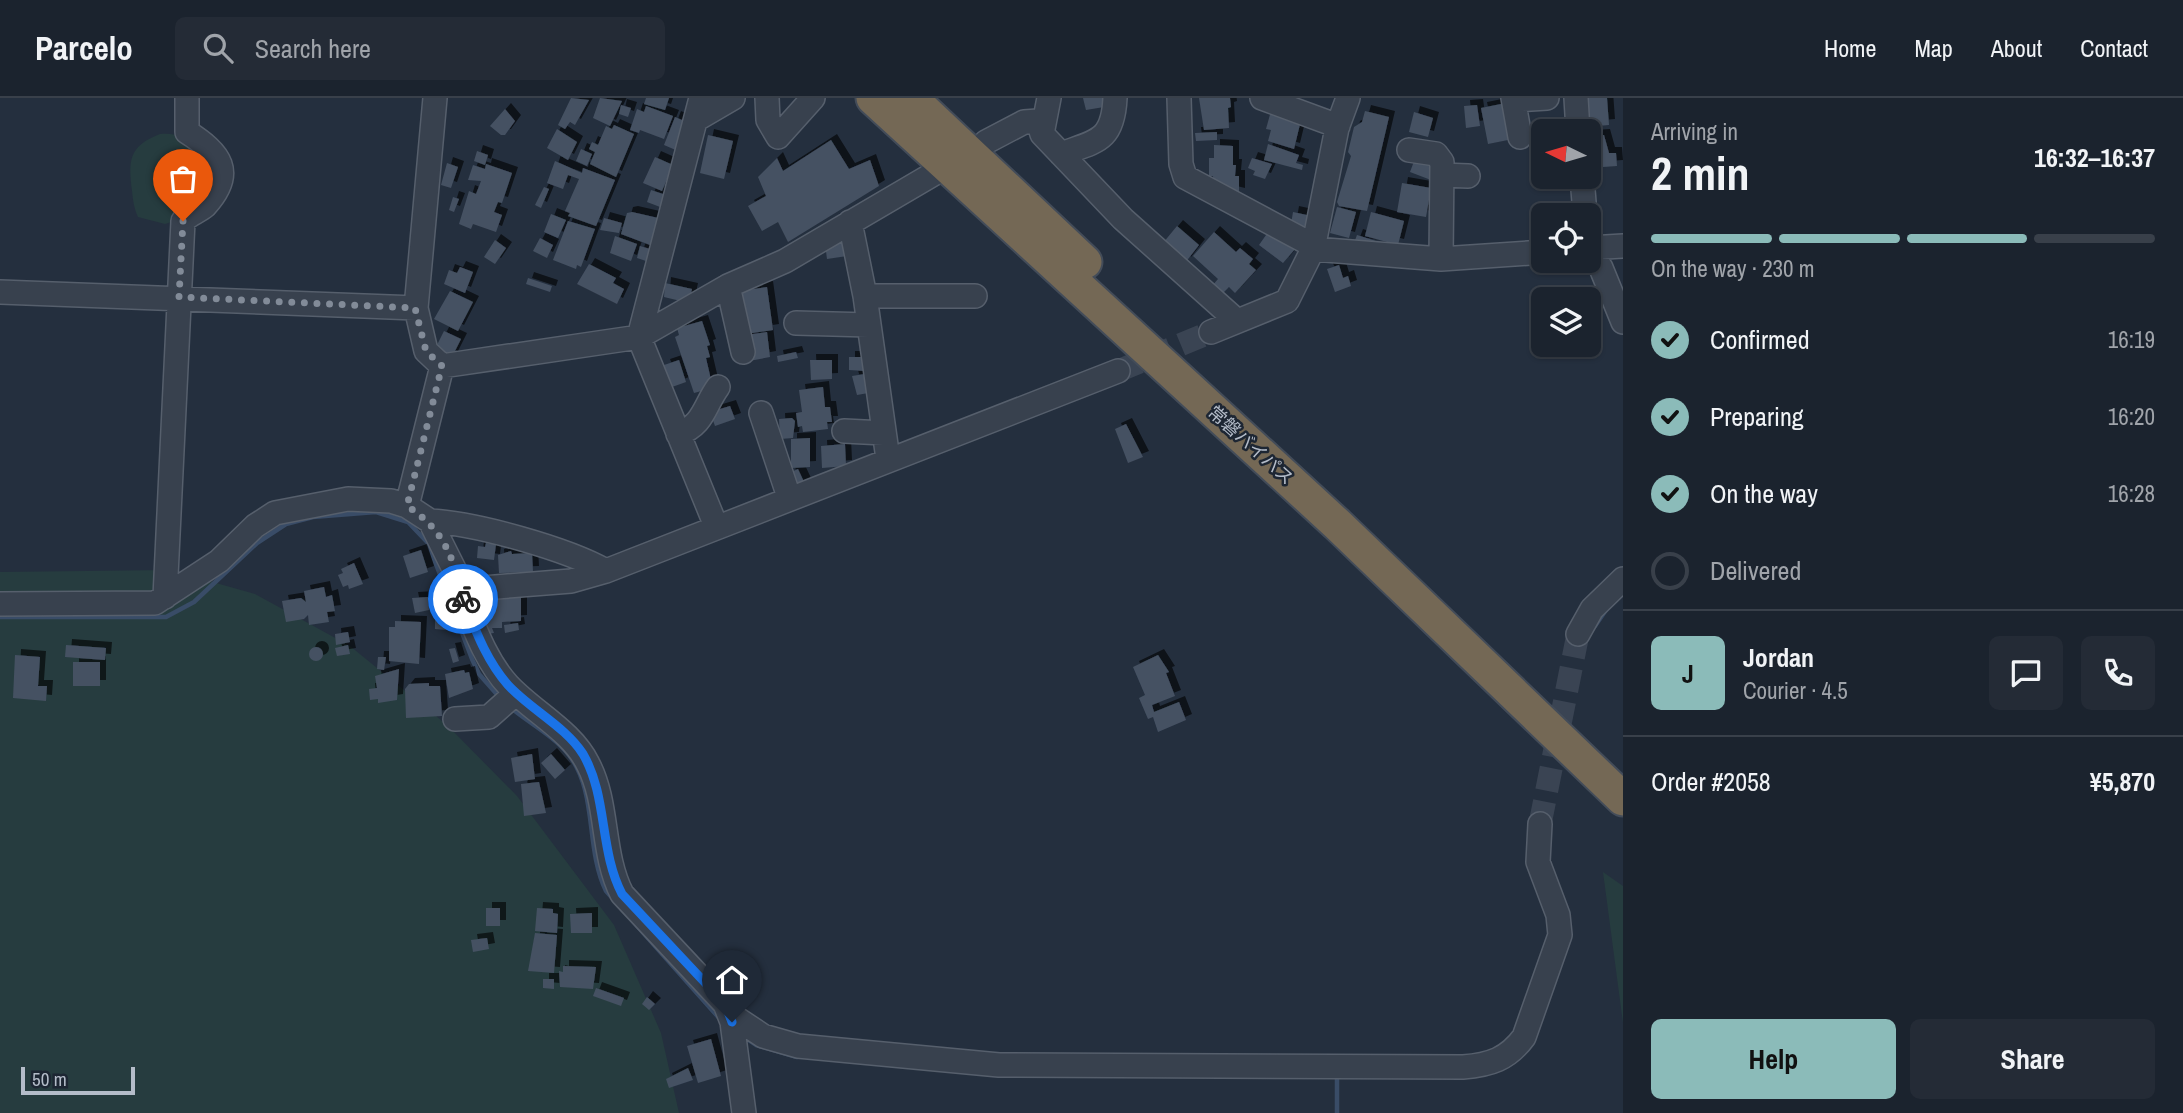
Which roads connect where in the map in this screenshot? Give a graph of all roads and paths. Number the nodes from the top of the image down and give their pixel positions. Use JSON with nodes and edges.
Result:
{"nodes":[{"id":1,"x":187,"y":98,"type":"edge"},
{"id":2,"x":435,"y":98,"type":"edge"},
{"id":3,"x":733,"y":98,"type":"edge"},
{"id":4,"x":766,"y":98,"type":"edge"},
{"id":5,"x":813,"y":98,"type":"edge"},
{"id":6,"x":873,"y":98,"type":"edge"},
{"id":7,"x":911,"y":98,"type":"edge"},
{"id":8,"x":1049,"y":98,"type":"edge"},
{"id":9,"x":1115,"y":98,"type":"edge"},
{"id":10,"x":1179,"y":98,"type":"edge"},
{"id":11,"x":1262,"y":98,"type":"edge"},
{"id":12,"x":1348,"y":98,"type":"edge"},
{"id":13,"x":1547,"y":98,"type":"edge"},
{"id":14,"x":1564,"y":98,"type":"edge"},
{"id":15,"x":1576,"y":98,"type":"edge"},
{"id":16,"x":1514,"y":99,"type":"edge"},
{"id":17,"x":699,"y":109,"type":"edge"},
{"id":18,"x":1577,"y":119,"type":"edge"},
{"id":19,"x":1338,"y":126,"type":"junction"},
{"id":20,"x":1042,"y":134,"type":"junction"},
{"id":21,"x":1520,"y":137,"type":"dead end"},
{"id":22,"x":986,"y":142,"type":"dead end"},
{"id":23,"x":1409,"y":150,"type":"dead end"},
{"id":24,"x":1061,"y":154,"type":"junction"},
{"id":25,"x":935,"y":173,"type":"dead end"},
{"id":26,"x":1442,"y":175,"type":"junction"},
{"id":27,"x":1468,"y":176,"type":"dead end"},
{"id":28,"x":850,"y":222,"type":"junction"},
{"id":29,"x":1623,"y":246,"type":"edge"},
{"id":30,"x":1314,"y":248,"type":"junction"},
{"id":31,"x":1601,"y":248,"type":"edge"},
{"id":32,"x":1531,"y":252,"type":"edge"},
{"id":33,"x":1441,"y":259,"type":"junction"},
{"id":34,"x":1601,"y":268,"type":"edge"},
{"id":35,"x":727,"y":286,"type":"junction"},
{"id":36,"x":0,"y":292,"type":"edge"},
{"id":37,"x":865,"y":296,"type":"junction"},
{"id":38,"x":975,"y":296,"type":"dead end"},
{"id":39,"x":179,"y":297,"type":"junction"},
{"id":40,"x":415,"y":308,"type":"junction"},
{"id":41,"x":1236,"y":320,"type":"junction"},
{"id":42,"x":1623,"y":322,"type":"edge"},
{"id":43,"x":796,"y":323,"type":"dead end"},
{"id":44,"x":869,"y":325,"type":"junction"},
{"id":45,"x":1211,"y":332,"type":"tunnel mouth"},
{"id":46,"x":639,"y":337,"type":"junction"},
{"id":47,"x":743,"y":352,"type":"dead end"},
{"id":48,"x":442,"y":366,"type":"junction"},
{"id":49,"x":1118,"y":371,"type":"tunnel mouth"},
{"id":50,"x":719,"y":387,"type":"dead end"},
{"id":51,"x":761,"y":413,"type":"dead end"},
{"id":52,"x":844,"y":431,"type":"dead end"},
{"id":53,"x":678,"y":433,"type":"junction"},
{"id":54,"x":884,"y":433,"type":"junction"},
{"id":55,"x":888,"y":459,"type":"junction"},
{"id":56,"x":789,"y":497,"type":"junction"},
{"id":57,"x":407,"y":506,"type":"junction"},
{"id":58,"x":430,"y":521,"type":"junction"},
{"id":59,"x":716,"y":526,"type":"junction"},
{"id":60,"x":606,"y":571,"type":"junction"},
{"id":61,"x":1623,"y":579,"type":"edge"},
{"id":62,"x":459,"y":590,"type":"junction"},
{"id":63,"x":165,"y":597,"type":"junction"},
{"id":64,"x":0,"y":604,"type":"edge"},
{"id":65,"x":1578,"y":634,"type":"tunnel mouth"},
{"id":66,"x":510,"y":699,"type":"junction"},
{"id":67,"x":455,"y":719,"type":"dead end"},
{"id":68,"x":1623,"y":773,"type":"edge"},
{"id":69,"x":1623,"y":799,"type":"edge"},
{"id":70,"x":1540,"y":824,"type":"tunnel mouth"},
{"id":71,"x":732,"y":1024,"type":"junction"},
{"id":72,"x":744,"y":1113,"type":"edge"}],
"edges":[{"from":1,"to":39,"type":"street"},
{"from":2,"to":40,"type":"street"},
{"from":3,"to":17,"type":"street"},
{"from":4,"to":5,"type":"street"},
{"from":6,"to":69,"type":"highway","name":"常磐バイパス"},
{"from":7,"to":68,"type":"highway","name":"常磐バイパス"},
{"from":8,"to":20,"type":"street"},
{"from":9,"to":24,"type":"street"},
{"from":10,"to":30,"type":"street"},
{"from":11,"to":19,"type":"street"},
{"from":12,"to":19,"type":"street"},
{"from":13,"to":16,"type":"street"},
{"from":14,"to":15,"type":"street"},
{"from":15,"to":18,"type":"street"},
{"from":16,"to":21,"type":"street"},
{"from":17,"to":46,"type":"street"},
{"from":19,"to":30,"type":"street"},
{"from":20,"to":22,"type":"street"},
{"from":20,"to":24,"type":"street"},
{"from":23,"to":26,"type":"street"},
{"from":24,"to":41,"type":"street"},
{"from":25,"to":28,"type":"street"},
{"from":26,"to":27,"type":"street"},
{"from":26,"to":33,"type":"street"},
{"from":28,"to":35,"type":"street"},
{"from":28,"to":37,"type":"street"},
{"from":29,"to":31,"type":"street"},
{"from":30,"to":33,"type":"street"},
{"from":30,"to":41,"type":"street"},
{"from":32,"to":33,"type":"street"},
{"from":34,"to":42,"type":"street"},
{"from":35,"to":46,"type":"street"},
{"from":35,"to":47,"type":"street"},
{"from":36,"to":39,"type":"street"},
{"from":37,"to":38,"type":"street"},
{"from":37,"to":44,"type":"street"},
{"from":39,"to":40,"type":"street"},
{"from":39,"to":63,"type":"street"},
{"from":40,"to":48,"type":"street"},
{"from":41,"to":45,"type":"street"},
{"from":43,"to":44,"type":"street"},
{"from":44,"to":54,"type":"street"},
{"from":46,"to":48,"type":"street"},
{"from":46,"to":53,"type":"street"},
{"from":48,"to":57,"type":"street"},
{"from":49,"to":55,"type":"street"},
{"from":50,"to":53,"type":"street"},
{"from":51,"to":56,"type":"street"},
{"from":52,"to":54,"type":"street"},
{"from":53,"to":59,"type":"street"},
{"from":54,"to":55,"type":"street"},
{"from":55,"to":56,"type":"street"},
{"from":56,"to":59,"type":"street"},
{"from":57,"to":58,"type":"street"},
{"from":57,"to":63,"type":"street"},
{"from":58,"to":60,"type":"street"},
{"from":58,"to":62,"type":"street"},
{"from":59,"to":60,"type":"street"},
{"from":60,"to":62,"type":"street"},
{"from":61,"to":65,"type":"street"},
{"from":62,"to":66,"type":"street"},
{"from":63,"to":64,"type":"street"},
{"from":66,"to":67,"type":"street"},
{"from":66,"to":71,"type":"street"},
{"from":70,"to":71,"type":"street"},
{"from":71,"to":72,"type":"street"}]}
